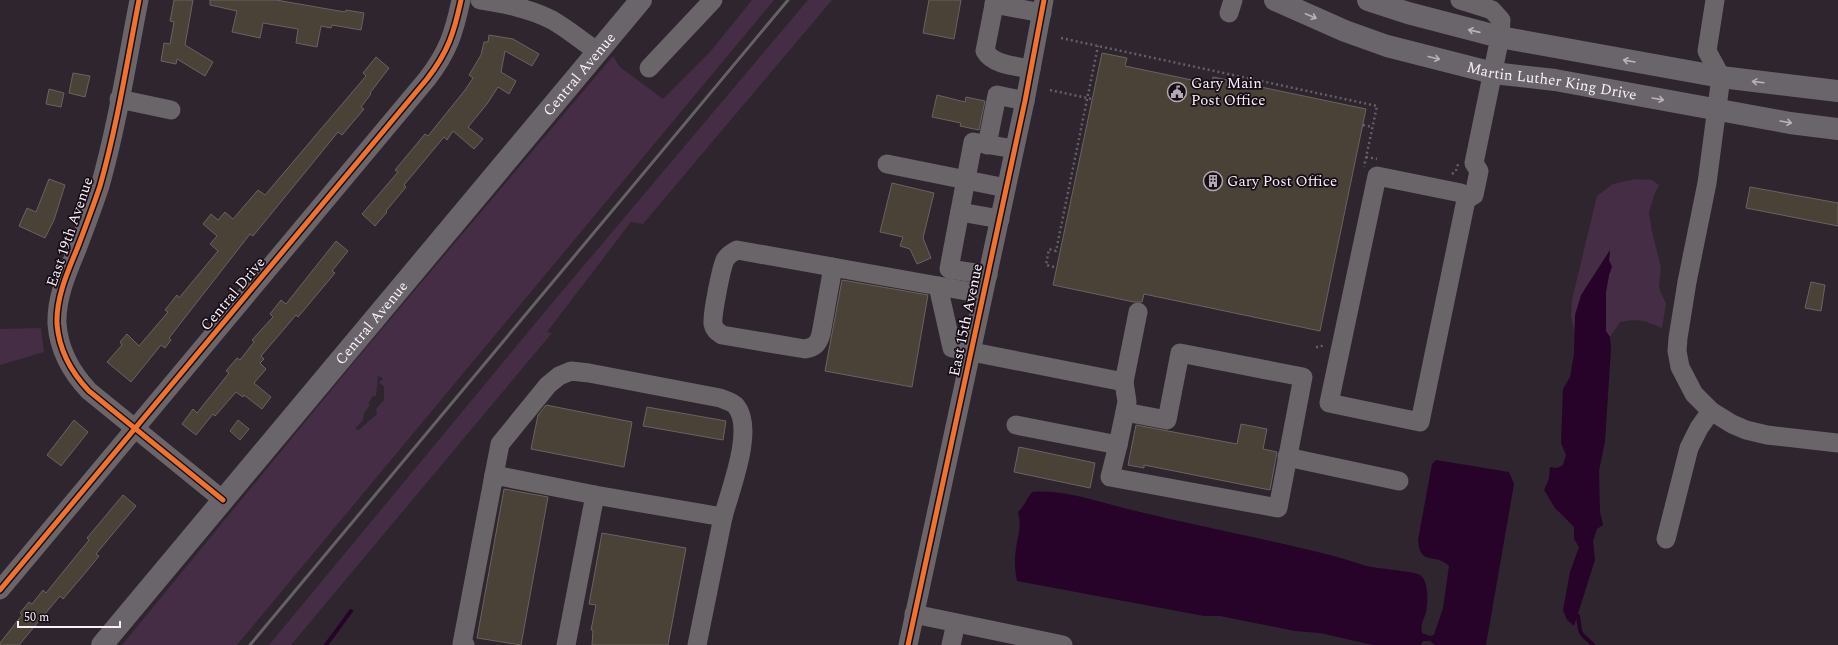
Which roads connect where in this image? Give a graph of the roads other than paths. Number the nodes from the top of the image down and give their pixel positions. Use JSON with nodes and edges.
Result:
{"nodes":[{"id":1,"x":140,"y":0,"type":"edge"},
{"id":2,"x":461,"y":0,"type":"edge"},
{"id":3,"x":480,"y":0,"type":"edge"},
{"id":4,"x":642,"y":0,"type":"edge"},
{"id":5,"x":713,"y":0,"type":"edge"},
{"id":6,"x":1275,"y":0,"type":"edge"},
{"id":7,"x":1368,"y":0,"type":"edge"},
{"id":8,"x":1460,"y":0,"type":"edge"},
{"id":9,"x":1715,"y":0,"type":"edge"},
{"id":10,"x":995,"y":2,"type":"edge"},
{"id":11,"x":1043,"y":7,"type":"edge"},
{"id":12,"x":1500,"y":37,"type":"junction"},
{"id":13,"x":598,"y":52,"type":"junction"},
{"id":14,"x":649,"y":68,"type":"dead end"},
{"id":15,"x":1031,"y":69,"type":"junction"},
{"id":16,"x":1493,"y":73,"type":"junction"},
{"id":17,"x":1721,"y":77,"type":"junction"},
{"id":18,"x":1838,"y":92,"type":"edge"},
{"id":19,"x":119,"y":99,"type":"junction"},
{"id":20,"x":1025,"y":101,"type":"junction"},
{"id":21,"x":171,"y":110,"type":"dead end"},
{"id":22,"x":1717,"y":110,"type":"junction"},
{"id":23,"x":1838,"y":129,"type":"edge"},
{"id":24,"x":987,"y":145,"type":"junction"},
{"id":25,"x":1014,"y":149,"type":"junction"},
{"id":26,"x":887,"y":164,"type":"dead end"},
{"id":27,"x":966,"y":180,"type":"junction"},
{"id":28,"x":1006,"y":188,"type":"junction"},
{"id":29,"x":1464,"y":196,"type":"junction"},
{"id":30,"x":960,"y":212,"type":"junction"},
{"id":31,"x":1000,"y":219,"type":"junction"},
{"id":32,"x":833,"y":268,"type":"junction"},
{"id":33,"x":988,"y":275,"type":"junction"},
{"id":34,"x":938,"y":286,"type":"junction"},
{"id":35,"x":983,"y":294,"type":"junction"},
{"id":36,"x":1138,"y":312,"type":"dead end"},
{"id":37,"x":971,"y":352,"type":"junction"},
{"id":38,"x":1124,"y":382,"type":"junction"},
{"id":39,"x":1711,"y":411,"type":"junction"},
{"id":40,"x":1124,"y":412,"type":"junction"},
{"id":41,"x":1016,"y":425,"type":"dead end"},
{"id":42,"x":135,"y":429,"type":"junction"},
{"id":43,"x":1838,"y":443,"type":"edge"},
{"id":44,"x":1118,"y":445,"type":"junction"},
{"id":45,"x":1287,"y":457,"type":"junction"},
{"id":46,"x":494,"y":475,"type":"junction"},
{"id":47,"x":1399,"y":481,"type":"dead end"},
{"id":48,"x":596,"y":495,"type":"junction"},
{"id":49,"x":223,"y":500,"type":"junction"},
{"id":50,"x":723,"y":517,"type":"junction"},
{"id":51,"x":1666,"y":538,"type":"dead end"},
{"id":52,"x":0,"y":590,"type":"edge"},
{"id":53,"x":914,"y":614,"type":"junction"},
{"id":54,"x":956,"y":623,"type":"junction"},
{"id":55,"x":102,"y":645,"type":"edge"},
{"id":56,"x":465,"y":645,"type":"edge"},
{"id":57,"x":566,"y":645,"type":"edge"},
{"id":58,"x":697,"y":645,"type":"edge"},
{"id":59,"x":908,"y":645,"type":"edge"},
{"id":60,"x":951,"y":645,"type":"edge"},
{"id":61,"x":1063,"y":645,"type":"edge"}],
"edges":[{"from":1,"to":19,"type":"street","name":"East 19th Avenue"},
{"from":2,"to":42,"type":"street","name":"Central Drive"},
{"from":3,"to":13,"type":"street"},
{"from":4,"to":13,"type":"main road","name":"Central Avenue"},
{"from":5,"to":14,"type":"street"},
{"from":6,"to":16,"type":"main road","name":"Martin Luther King Drive","one_way":true},
{"from":12,"to":7,"type":"main road","one_way":true},
{"from":8,"to":12,"type":"street"},
{"from":9,"to":17,"type":"street"},
{"from":10,"to":11,"type":"street"},
{"from":10,"to":15,"type":"street"},
{"from":11,"to":15,"type":"street","name":"East 15th Avenue"},
{"from":12,"to":16,"type":"street"},
{"from":17,"to":12,"type":"main road","one_way":true},
{"from":13,"to":49,"type":"main road","name":"Central Avenue"},
{"from":15,"to":20,"type":"street","name":"East 15th Avenue"},
{"from":16,"to":22,"type":"main road","name":"Martin Luther King Drive","one_way":true},
{"from":16,"to":29,"type":"street"},
{"from":18,"to":17,"type":"main road","one_way":true},
{"from":17,"to":22,"type":"street"},
{"from":19,"to":21,"type":"street"},
{"from":19,"to":42,"type":"street","name":"East 19th Avenue"},
{"from":20,"to":24,"type":"street"},
{"from":20,"to":25,"type":"street","name":"East 15th Avenue"},
{"from":22,"to":23,"type":"main road","name":"Martin Luther King Drive","one_way":true},
{"from":22,"to":39,"type":"street"},
{"from":24,"to":25,"type":"street"},
{"from":24,"to":27,"type":"street"},
{"from":25,"to":28,"type":"street","name":"East 15th Avenue"},
{"from":26,"to":27,"type":"street"},
{"from":27,"to":28,"type":"street"},
{"from":27,"to":30,"type":"street"},
{"from":28,"to":31,"type":"street","name":"East 15th Avenue"},
{"from":29,"to":29,"type":"street"},
{"from":30,"to":31,"type":"street"},
{"from":30,"to":33,"type":"street"},
{"from":31,"to":33,"type":"street","name":"East 15th Avenue"},
{"from":32,"to":32,"type":"street"},
{"from":32,"to":34,"type":"street"},
{"from":33,"to":35,"type":"street","name":"East 15th Avenue"},
{"from":34,"to":35,"type":"street"},
{"from":34,"to":37,"type":"street"},
{"from":35,"to":37,"type":"street","name":"East 15th Avenue"},
{"from":36,"to":38,"type":"street"},
{"from":37,"to":38,"type":"street"},
{"from":37,"to":53,"type":"street","name":"East 15th Avenue"},
{"from":38,"to":40,"type":"street"},
{"from":39,"to":43,"type":"street"},
{"from":39,"to":51,"type":"street"},
{"from":40,"to":44,"type":"street"},
{"from":40,"to":45,"type":"street"},
{"from":41,"to":44,"type":"street"},
{"from":42,"to":49,"type":"street","name":"East 19th Avenue"},
{"from":42,"to":52,"type":"street","name":"Central Drive"},
{"from":44,"to":45,"type":"street"},
{"from":45,"to":47,"type":"street"},
{"from":46,"to":48,"type":"street"},
{"from":46,"to":50,"type":"street"},
{"from":46,"to":56,"type":"street"},
{"from":48,"to":50,"type":"street"},
{"from":48,"to":57,"type":"street"},
{"from":49,"to":55,"type":"main road","name":"Central Avenue"},
{"from":50,"to":58,"type":"street"},
{"from":53,"to":54,"type":"street"},
{"from":53,"to":59,"type":"street","name":"East 15th Avenue"},
{"from":54,"to":60,"type":"street"},
{"from":54,"to":61,"type":"street"}]}
